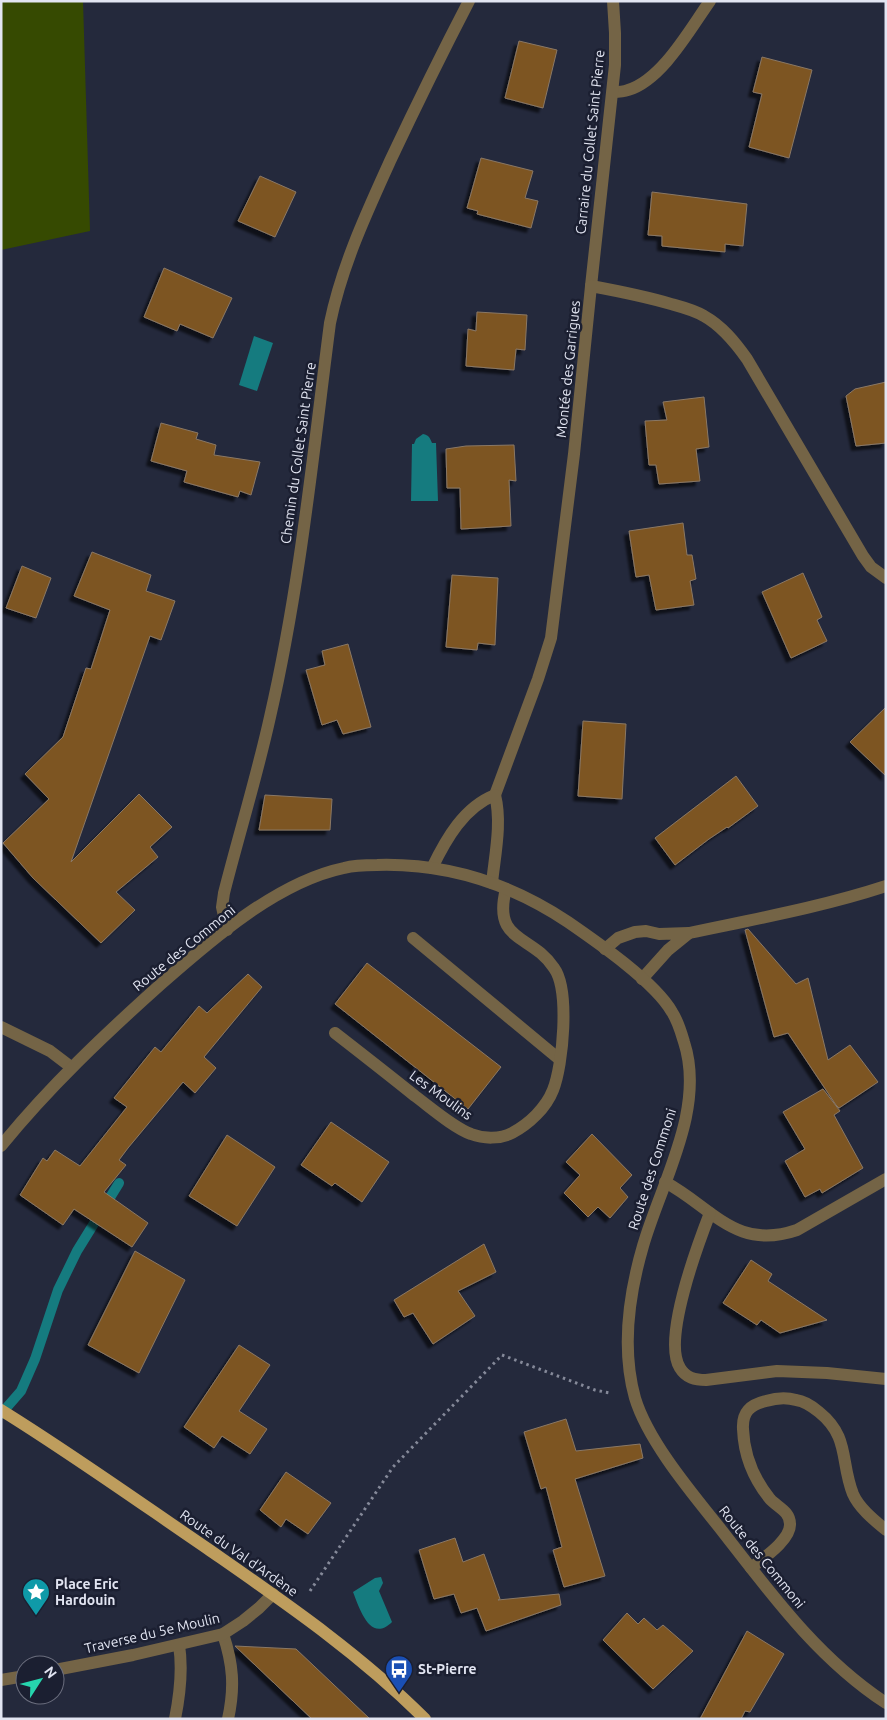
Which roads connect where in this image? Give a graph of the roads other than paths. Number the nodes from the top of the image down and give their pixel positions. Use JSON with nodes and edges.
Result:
{"nodes":[{"id":1,"x":469,"y":1,"type":"edge"},
{"id":2,"x":613,"y":1,"type":"edge"},
{"id":3,"x":710,"y":1,"type":"edge"},
{"id":4,"x":613,"y":92,"type":"junction"},
{"id":5,"x":591,"y":286,"type":"junction"},
{"id":6,"x":886,"y":578,"type":"edge"},
{"id":7,"x":495,"y":795,"type":"junction"},
{"id":8,"x":432,"y":868,"type":"junction"},
{"id":9,"x":492,"y":883,"type":"junction"},
{"id":10,"x":886,"y":886,"type":"edge"},
{"id":11,"x":506,"y":889,"type":"junction"},
{"id":12,"x":227,"y":930,"type":"junction"},
{"id":13,"x":689,"y":933,"type":"junction"},
{"id":14,"x":413,"y":938,"type":"dead end"},
{"id":15,"x":605,"y":949,"type":"junction"},
{"id":16,"x":642,"y":979,"type":"junction"},
{"id":17,"x":1,"y":1027,"type":"edge"},
{"id":18,"x":335,"y":1033,"type":"dead end"},
{"id":19,"x":559,"y":1059,"type":"junction"},
{"id":20,"x":72,"y":1067,"type":"junction"},
{"id":21,"x":1,"y":1146,"type":"edge"},
{"id":22,"x":886,"y":1179,"type":"edge"},
{"id":23,"x":666,"y":1182,"type":"junction"},
{"id":24,"x":710,"y":1213,"type":"junction"},
{"id":25,"x":886,"y":1379,"type":"edge"},
{"id":26,"x":1,"y":1410,"type":"edge"},
{"id":27,"x":886,"y":1530,"type":"edge"},
{"id":28,"x":751,"y":1568,"type":"junction"},
{"id":29,"x":272,"y":1594,"type":"junction"},
{"id":30,"x":223,"y":1634,"type":"junction"},
{"id":31,"x":179,"y":1645,"type":"junction"},
{"id":32,"x":65,"y":1668,"type":"edge"},
{"id":33,"x":15,"y":1678,"type":"edge"},
{"id":34,"x":1,"y":1680,"type":"edge"},
{"id":35,"x":886,"y":1703,"type":"edge"},
{"id":36,"x":175,"y":1719,"type":"edge"},
{"id":37,"x":228,"y":1719,"type":"edge"},
{"id":38,"x":425,"y":1719,"type":"edge"}],
"edges":[{"from":1,"to":12,"type":"street","name":"Chemin du Collet Saint Pierre"},
{"from":2,"to":4,"type":"street","name":"Carraire du Collet Saint Pierre"},
{"from":3,"to":4,"type":"street"},
{"from":4,"to":5,"type":"street","name":"Carraire du Collet Saint Pierre"},
{"from":5,"to":6,"type":"street","name":"Montée des Garrigues"},
{"from":5,"to":7,"type":"street","name":"Montée des Garrigues"},
{"from":7,"to":8,"type":"street"},
{"from":7,"to":9,"type":"street","name":"Montée des Garrigues"},
{"from":8,"to":9,"type":"street","name":"Route des Commoni"},
{"from":8,"to":12,"type":"street","name":"Route des Commoni"},
{"from":9,"to":11,"type":"street","name":"Route des Commoni"},
{"from":10,"to":13,"type":"street"},
{"from":11,"to":15,"type":"street","name":"Route des Commoni"},
{"from":11,"to":19,"type":"street","name":"Les Moulins"},
{"from":12,"to":20,"type":"street","name":"Route des Commoni"},
{"from":13,"to":15,"type":"street"},
{"from":13,"to":16,"type":"street"},
{"from":14,"to":19,"type":"street"},
{"from":15,"to":16,"type":"street","name":"Route des Commoni"},
{"from":16,"to":23,"type":"street","name":"Route des Commoni"},
{"from":17,"to":20,"type":"street"},
{"from":18,"to":19,"type":"street","name":"Les Moulins"},
{"from":20,"to":21,"type":"street","name":"Route des Commoni"},
{"from":22,"to":24,"type":"street"},
{"from":23,"to":24,"type":"street"},
{"from":23,"to":28,"type":"street","name":"Route des Commoni"},
{"from":24,"to":25,"type":"street"},
{"from":26,"to":29,"type":"main road","name":"Route du Val d'Ardène"},
{"from":27,"to":28,"type":"street"},
{"from":28,"to":35,"type":"street","name":"Route des Commoni"},
{"from":29,"to":30,"type":"street","name":"Traverse du 5e Moulin"},
{"from":29,"to":38,"type":"main road","name":"Route du Val d'Ardène"},
{"from":30,"to":31,"type":"street","name":"Traverse du 5e Moulin"},
{"from":30,"to":37,"type":"street"},
{"from":31,"to":32,"type":"street","name":"Traverse du 5e Moulin"},
{"from":31,"to":36,"type":"street"},
{"from":33,"to":34,"type":"street"}]}
